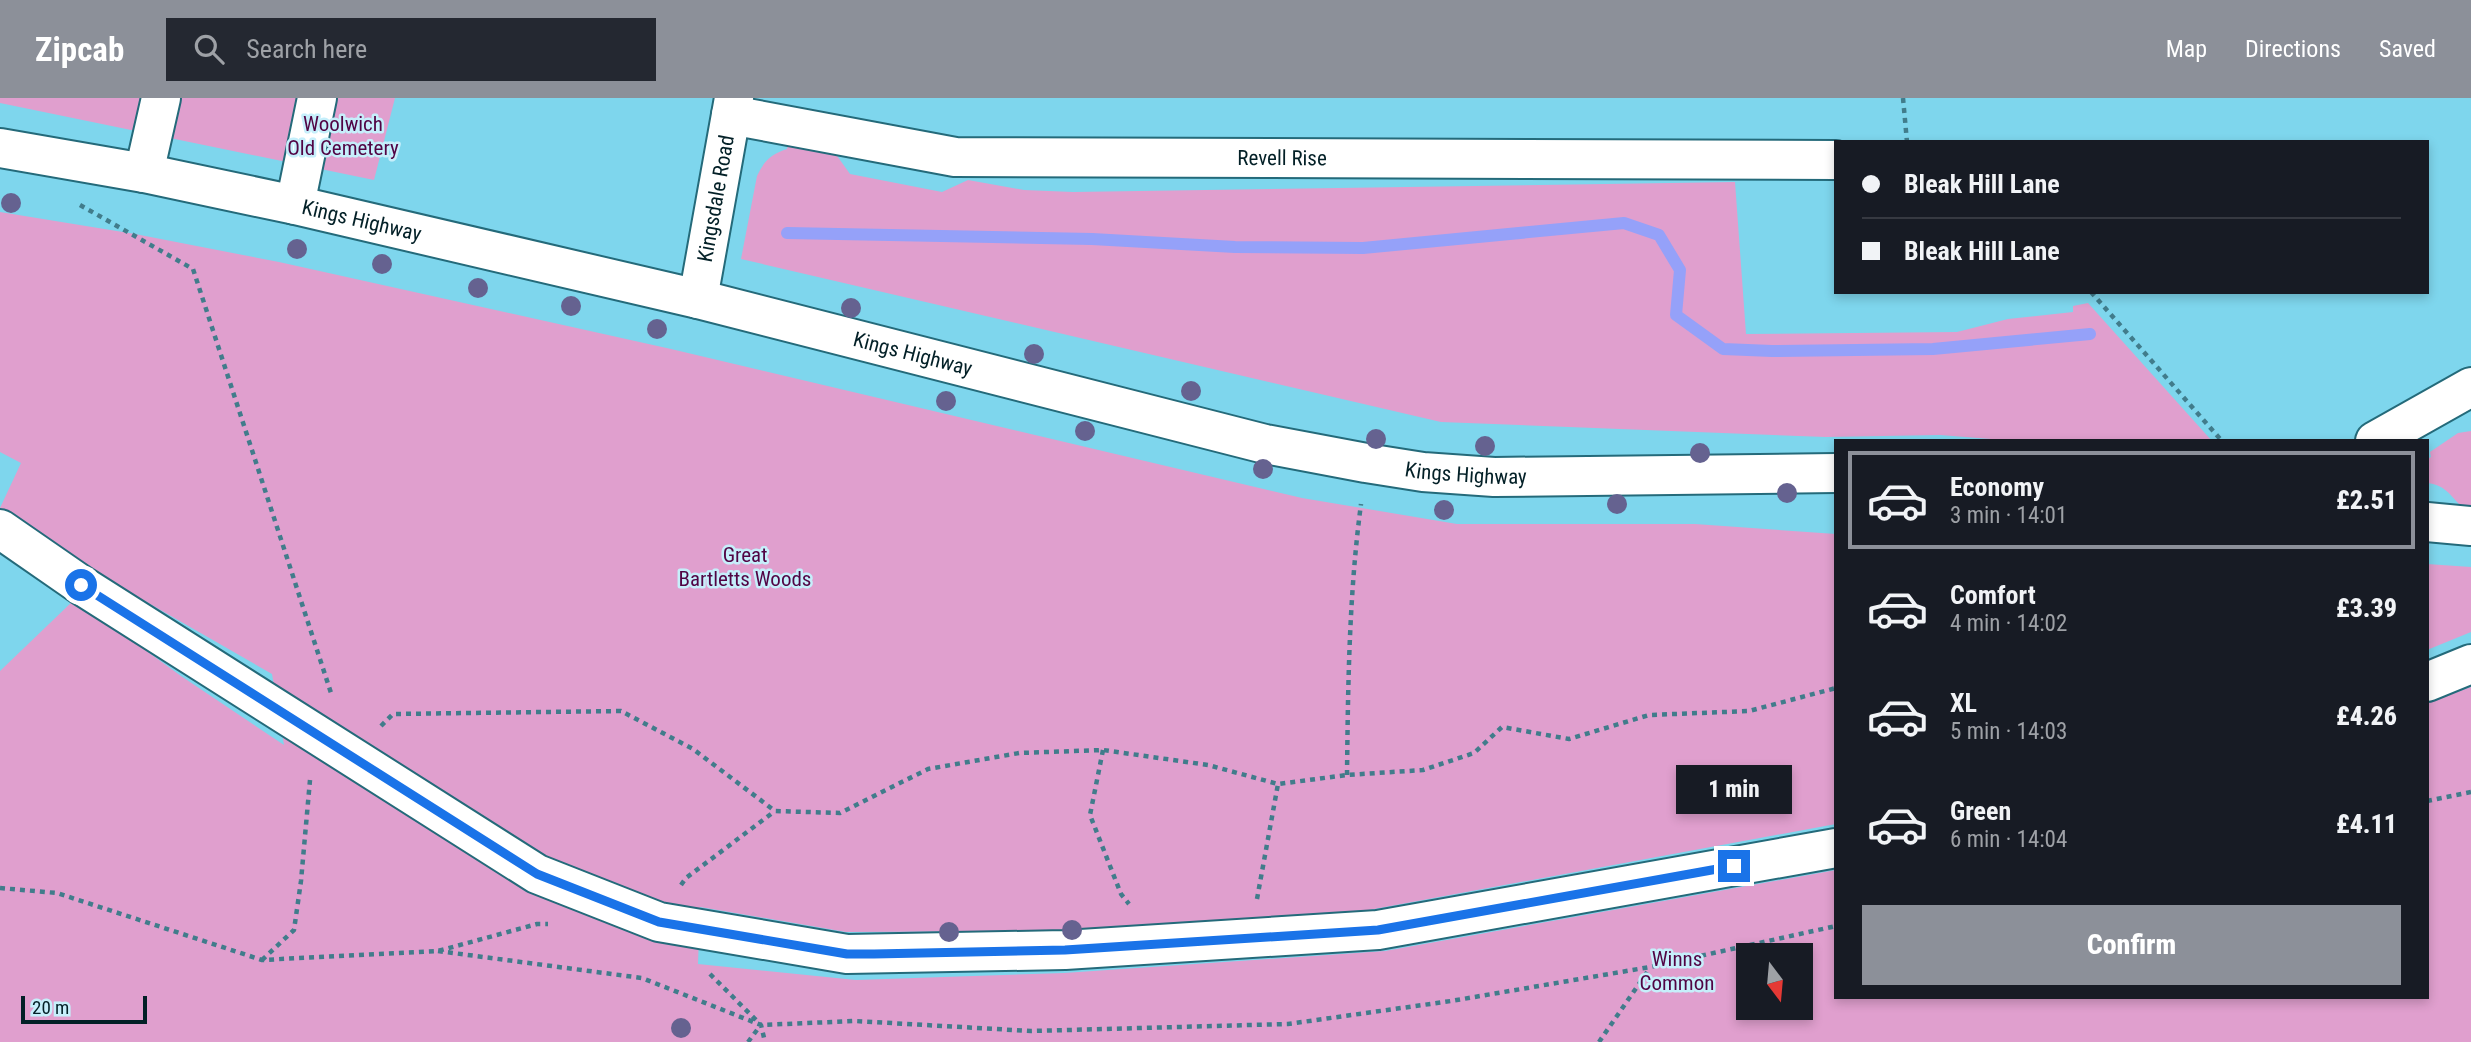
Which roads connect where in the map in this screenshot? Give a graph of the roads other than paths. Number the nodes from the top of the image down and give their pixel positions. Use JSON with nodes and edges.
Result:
{"nodes":[{"id":1,"x":161,"y":98,"type":"edge"},
{"id":2,"x":317,"y":98,"type":"edge"},
{"id":3,"x":732,"y":107,"type":"edge"},
{"id":4,"x":0,"y":148,"type":"edge"},
{"id":5,"x":1834,"y":160,"type":"edge"},
{"id":6,"x":145,"y":173,"type":"junction"},
{"id":7,"x":295,"y":205,"type":"junction"},
{"id":8,"x":698,"y":299,"type":"junction"},
{"id":9,"x":2471,"y":387,"type":"edge"},
{"id":10,"x":2379,"y":439,"type":"edge"},
{"id":11,"x":1834,"y":473,"type":"edge"},
{"id":12,"x":2429,"y":522,"type":"edge"},
{"id":13,"x":2471,"y":526,"type":"edge"},
{"id":14,"x":0,"y":529,"type":"edge"},
{"id":15,"x":2471,"y":664,"type":"edge"},
{"id":16,"x":2429,"y":681,"type":"edge"},
{"id":17,"x":1834,"y":848,"type":"edge"}],
"edges":[{"from":1,"to":6,"type":"street"},
{"from":2,"to":7,"type":"street"},
{"from":3,"to":5,"type":"street","name":"Revell Rise"},
{"from":3,"to":8,"type":"street","name":"Kingsdale Road"},
{"from":4,"to":6,"type":"street","name":"Kings Highway"},
{"from":6,"to":7,"type":"street","name":"Kings Highway"},
{"from":7,"to":8,"type":"street","name":"Kings Highway"},
{"from":8,"to":11,"type":"street","name":"Kings Highway"},
{"from":9,"to":10,"type":"street"},
{"from":12,"to":13,"type":"street"},
{"from":14,"to":17,"type":"street"},
{"from":15,"to":16,"type":"street"}]}
